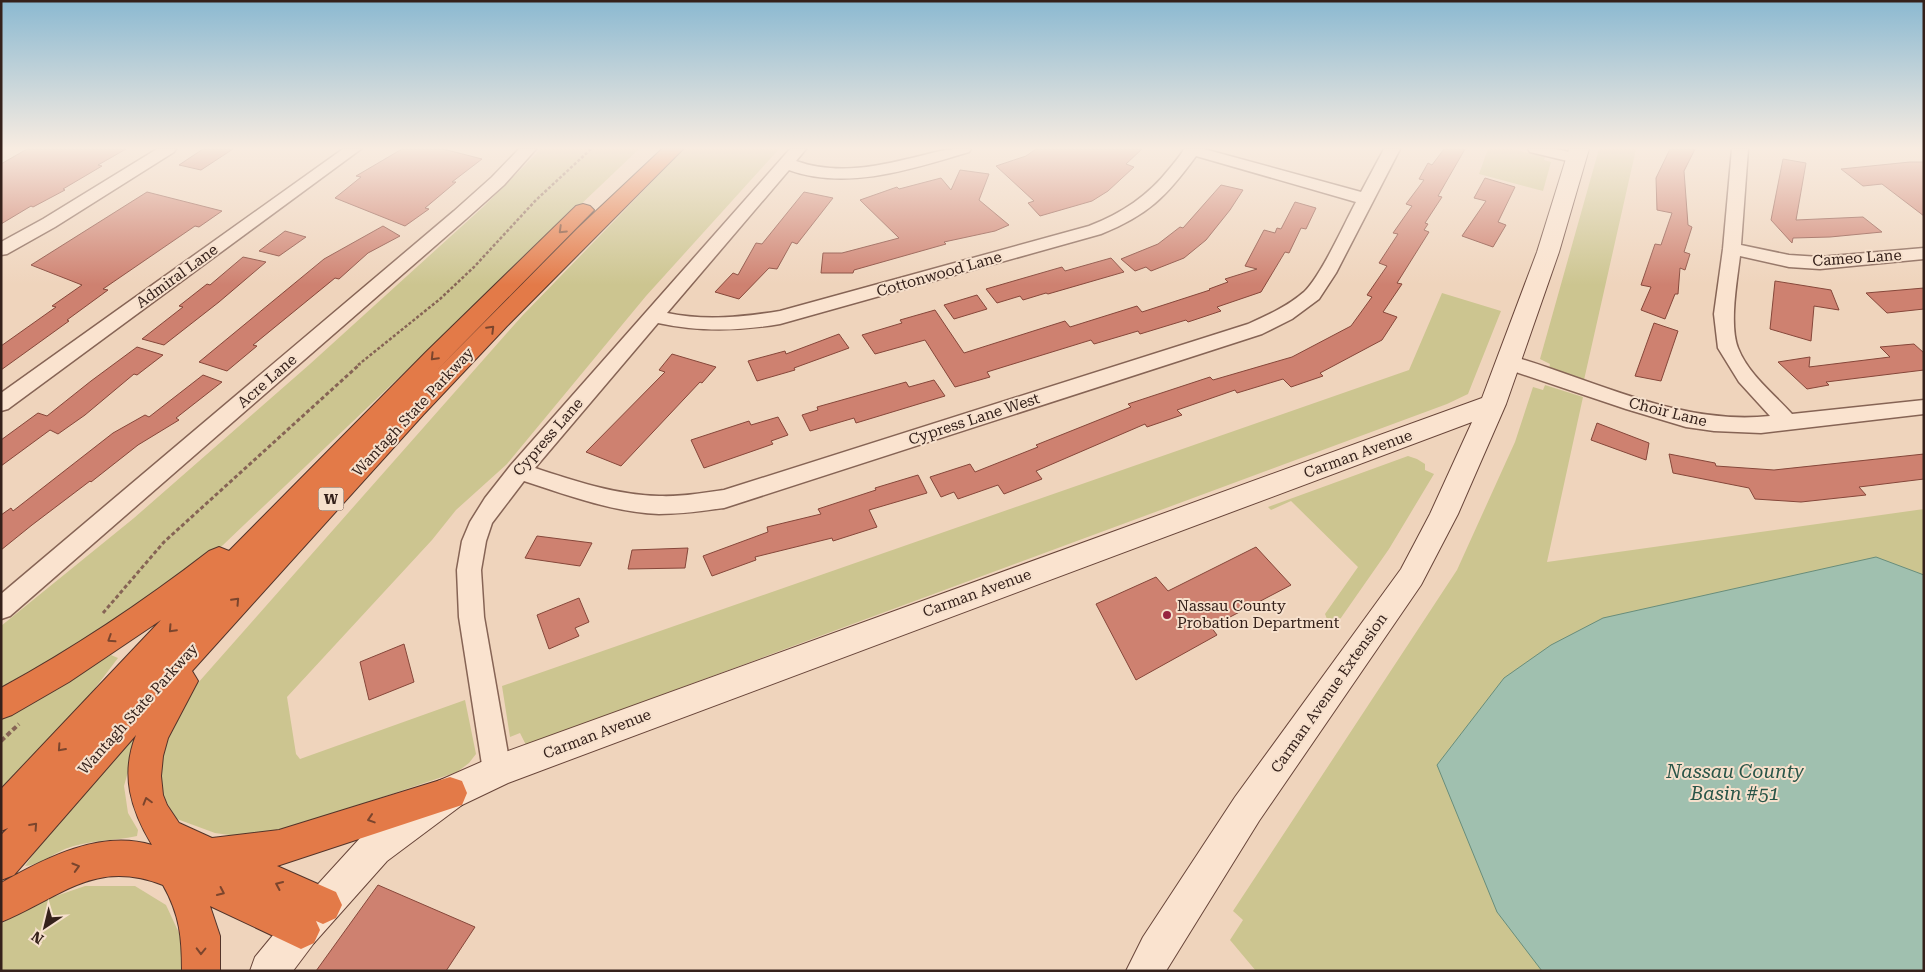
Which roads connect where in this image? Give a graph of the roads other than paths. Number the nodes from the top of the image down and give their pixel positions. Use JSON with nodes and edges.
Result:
{"nodes":[{"id":1,"x":95,"y":194,"type":"edge"},
{"id":2,"x":290,"y":194,"type":"edge"},
{"id":3,"x":483,"y":194,"type":"edge"},
{"id":4,"x":601,"y":194,"type":"edge"},
{"id":5,"x":625,"y":194,"type":"edge"},
{"id":6,"x":759,"y":194,"type":"edge"},
{"id":7,"x":1157,"y":194,"type":"edge"},
{"id":8,"x":1349,"y":194,"type":"edge"},
{"id":9,"x":1368,"y":194,"type":"edge"},
{"id":10,"x":1565,"y":194,"type":"edge"},
{"id":11,"x":1736,"y":194,"type":"edge"},
{"id":12,"x":1365,"y":199,"type":"junction"},
{"id":13,"x":1732,"y":249,"type":"junction"},
{"id":14,"x":1,"y":250,"type":"edge"},
{"id":15,"x":1924,"y":253,"type":"edge"},
{"id":16,"x":653,"y":316,"type":"junction"},
{"id":17,"x":1508,"y":362,"type":"junction"},
{"id":18,"x":1,"y":404,"type":"edge"},
{"id":19,"x":1493,"y":404,"type":"junction"},
{"id":20,"x":1924,"y":407,"type":"edge"},
{"id":21,"x":1786,"y":421,"type":"junction"},
{"id":22,"x":519,"y":471,"type":"junction"},
{"id":23,"x":314,"y":479,"type":"junction"},
{"id":24,"x":1,"y":609,"type":"edge"},
{"id":25,"x":213,"y":626,"type":"junction"},
{"id":26,"x":1,"y":705,"type":"edge"},
{"id":27,"x":496,"y":771,"type":"junction"},
{"id":28,"x":450,"y":793,"type":"junction"},
{"id":29,"x":1,"y":814,"type":"edge"},
{"id":30,"x":212,"y":855,"type":"junction"},
{"id":31,"x":1,"y":862,"type":"edge"},
{"id":32,"x":176,"y":872,"type":"junction"},
{"id":33,"x":1,"y":904,"type":"edge"},
{"id":34,"x":312,"y":917,"type":"junction"},
{"id":35,"x":201,"y":971,"type":"edge"},
{"id":36,"x":269,"y":971,"type":"edge"},
{"id":37,"x":1145,"y":971,"type":"edge"}],
"edges":[{"from":1,"to":14,"type":"street"},
{"from":2,"to":18,"type":"street","name":"Admiral Lane"},
{"from":3,"to":24,"type":"street","name":"Acre Lane"},
{"from":4,"to":23,"type":"highway","name":"Wantagh State Parkway","number":"W","one_way":true},
{"from":25,"to":5,"type":"highway","name":"Wantagh State Parkway","number":"W","one_way":true},
{"from":6,"to":16,"type":"street","name":"Cypress Lane"},
{"from":7,"to":16,"type":"street","name":"Cottonwood Lane"},
{"from":8,"to":12,"type":"street"},
{"from":9,"to":12,"type":"street"},
{"from":10,"to":17,"type":"main road"},
{"from":11,"to":13,"type":"street"},
{"from":12,"to":22,"type":"street","name":"Cypress Lane West"},
{"from":13,"to":15,"type":"street","name":"Cameo Lane"},
{"from":13,"to":21,"type":"street"},
{"from":16,"to":22,"type":"street","name":"Cypress Lane"},
{"from":17,"to":19,"type":"main road"},
{"from":17,"to":21,"type":"street","name":"Choir Lane"},
{"from":19,"to":27,"type":"main road","name":"Carman Avenue"},
{"from":19,"to":37,"type":"main road","name":"Carman Avenue Extension"},
{"from":20,"to":21,"type":"street","name":"Choir Lane"},
{"from":22,"to":27,"type":"street","name":"Cypress Lane"},
{"from":23,"to":26,"type":"highway","one_way":true},
{"from":23,"to":29,"type":"highway","name":"Wantagh State Parkway","number":"W","one_way":true},
{"from":30,"to":25,"type":"highway","one_way":true},
{"from":31,"to":25,"type":"highway","name":"Wantagh State Parkway","number":"W","one_way":true},
{"from":27,"to":28,"type":"main road","name":"Carman Avenue"},
{"from":28,"to":30,"type":"highway","one_way":true},
{"from":28,"to":34,"type":"main road","name":"Carman Avenue"},
{"from":34,"to":30,"type":"highway","one_way":true},
{"from":33,"to":32,"type":"highway","one_way":true},
{"from":32,"to":34,"type":"highway","one_way":true},
{"from":32,"to":35,"type":"highway","one_way":true},
{"from":34,"to":36,"type":"main road","name":"Carman Avenue"}]}
